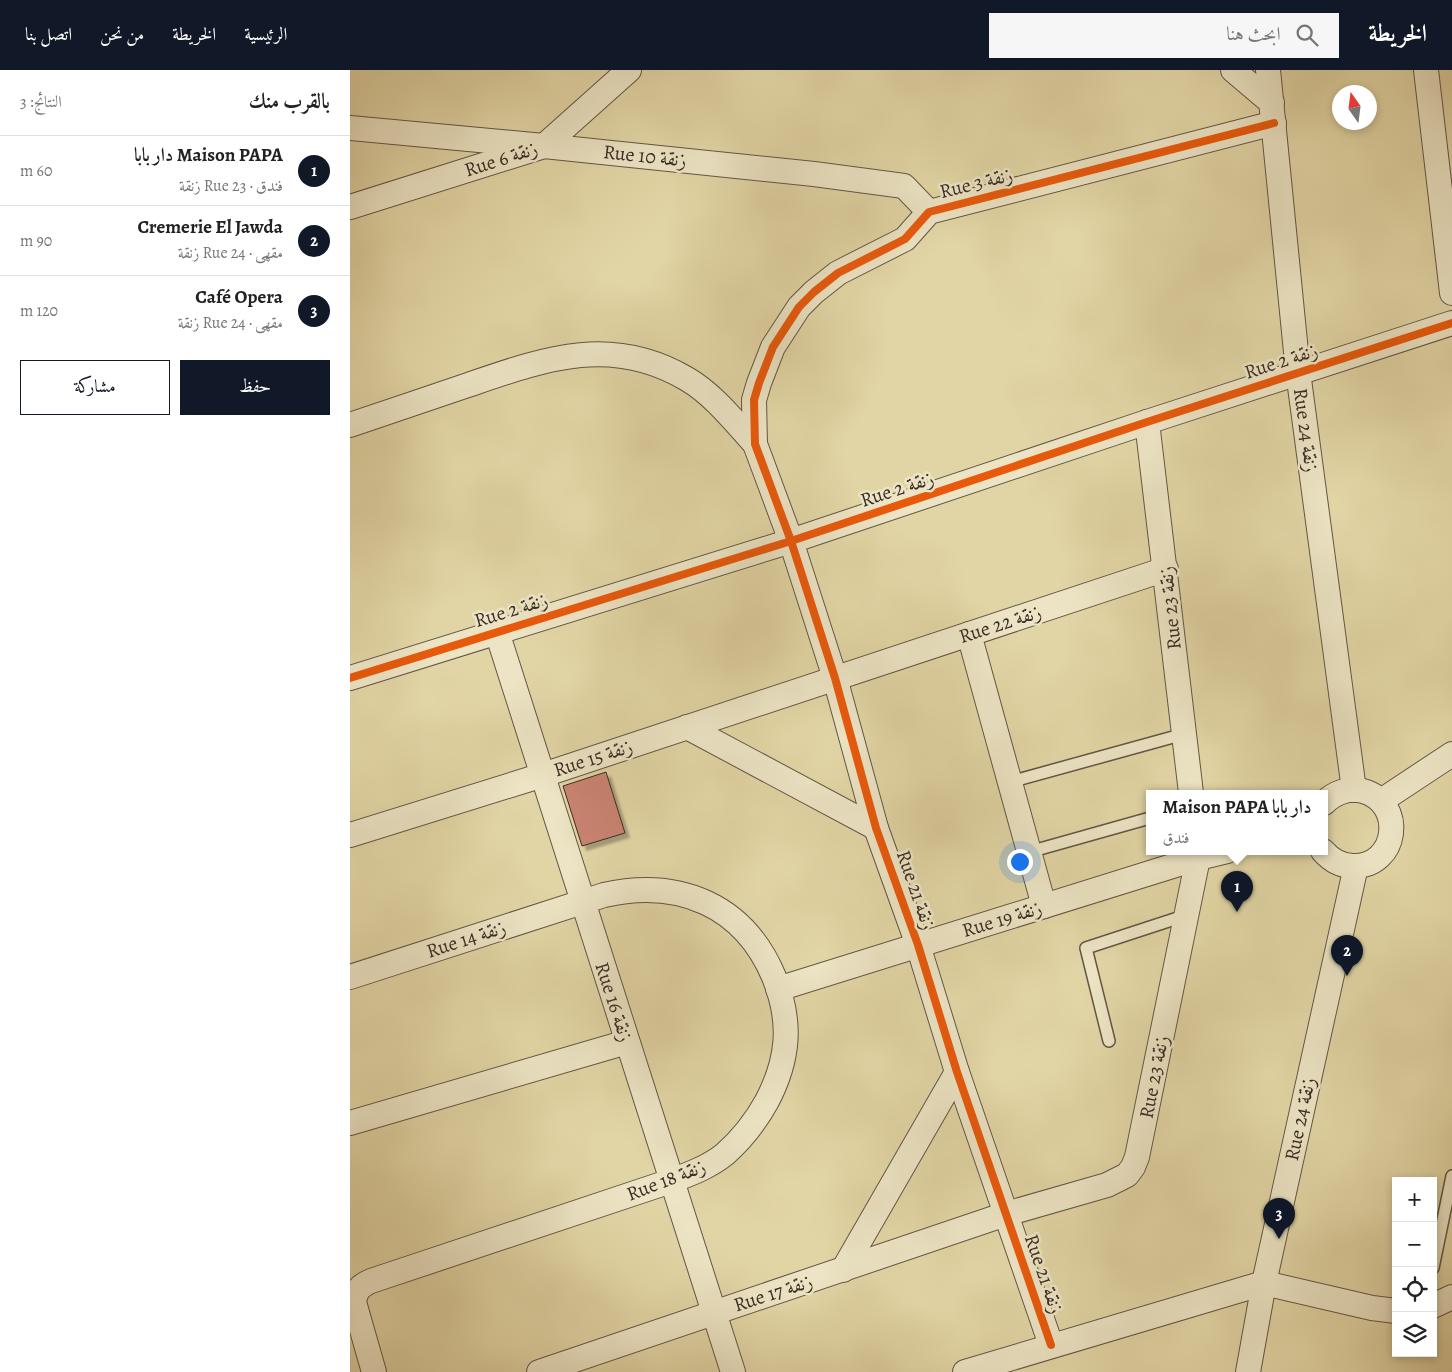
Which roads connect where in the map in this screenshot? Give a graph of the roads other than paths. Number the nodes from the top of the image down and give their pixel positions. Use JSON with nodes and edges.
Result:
{"nodes":[{"id":1,"x":629,"y":70,"type":"edge"},
{"id":2,"x":1233,"y":70,"type":"edge"},
{"id":3,"x":1268,"y":70,"type":"edge"},
{"id":4,"x":1426,"y":70,"type":"edge"},
{"id":5,"x":1273,"y":113,"type":"junction"},
{"id":6,"x":350,"y":128,"type":"edge"},
{"id":7,"x":544,"y":146,"type":"junction"},
{"id":8,"x":350,"y":207,"type":"edge"},
{"id":9,"x":929,"y":212,"type":"junction"},
{"id":10,"x":1452,"y":293,"type":"edge"},
{"id":11,"x":1452,"y":323,"type":"edge"},
{"id":12,"x":1298,"y":372,"type":"junction"},
{"id":13,"x":1147,"y":422,"type":"junction"},
{"id":14,"x":350,"y":425,"type":"edge"},
{"id":15,"x":755,"y":444,"type":"junction"},
{"id":16,"x":791,"y":541,"type":"junction"},
{"id":17,"x":1166,"y":569,"type":"junction"},
{"id":18,"x":497,"y":632,"type":"junction"},
{"id":19,"x":969,"y":634,"type":"junction"},
{"id":20,"x":350,"y":678,"type":"edge"},
{"id":21,"x":835,"y":678,"type":"junction"},
{"id":22,"x":687,"y":727,"type":"junction"},
{"id":23,"x":1184,"y":734,"type":"junction"},
{"id":24,"x":1452,"y":754,"type":"edge"},
{"id":25,"x":543,"y":774,"type":"junction"},
{"id":26,"x":1010,"y":782,"type":"junction"},
{"id":27,"x":1191,"y":790,"type":"edge"},
{"id":28,"x":1354,"y":790,"type":"junction"},
{"id":29,"x":1328,"y":800,"type":"edge"},
{"id":30,"x":1381,"y":801,"type":"junction"},
{"id":31,"x":1146,"y":819,"type":"edge"},
{"id":32,"x":876,"y":828,"type":"junction"},
{"id":33,"x":350,"y":835,"type":"edge"},
{"id":34,"x":1029,"y":852,"type":"junction"},
{"id":35,"x":1195,"y":855,"type":"edge"},
{"id":36,"x":1198,"y":855,"type":"edge"},
{"id":37,"x":1328,"y":855,"type":"edge"},
{"id":38,"x":1356,"y":866,"type":"junction"},
{"id":39,"x":582,"y":901,"type":"junction"},
{"id":40,"x":1044,"y":906,"type":"junction"},
{"id":41,"x":1186,"y":915,"type":"junction"},
{"id":42,"x":918,"y":945,"type":"junction"},
{"id":43,"x":350,"y":978,"type":"edge"},
{"id":44,"x":778,"y":989,"type":"junction"},
{"id":45,"x":1109,"y":1040,"type":"dead end"},
{"id":46,"x":627,"y":1042,"type":"junction"},
{"id":47,"x":956,"y":1072,"type":"junction"},
{"id":48,"x":350,"y":1123,"type":"edge"},
{"id":49,"x":1452,"y":1176,"type":"edge"},
{"id":50,"x":671,"y":1181,"type":"junction"},
{"id":51,"x":1006,"y":1214,"type":"junction"},
{"id":52,"x":1433,"y":1267,"type":"edge"},
{"id":53,"x":843,"y":1270,"type":"junction"},
{"id":54,"x":1264,"y":1282,"type":"junction"},
{"id":55,"x":1452,"y":1297,"type":"edge"},
{"id":56,"x":1437,"y":1304,"type":"edge"},
{"id":57,"x":1392,"y":1310,"type":"edge"},
{"id":58,"x":713,"y":1313,"type":"junction"},
{"id":59,"x":1051,"y":1345,"type":"junction"},
{"id":60,"x":374,"y":1372,"type":"edge"},
{"id":61,"x":539,"y":1372,"type":"edge"},
{"id":62,"x":733,"y":1372,"type":"edge"},
{"id":63,"x":965,"y":1372,"type":"edge"},
{"id":64,"x":1248,"y":1372,"type":"edge"}],
"edges":[{"from":1,"to":7,"type":"street","name":"Rue 6 زنقة"},
{"from":2,"to":5,"type":"street"},
{"from":3,"to":5,"type":"street","name":"Rue 24 زنقة"},
{"from":4,"to":10,"type":"street"},
{"from":5,"to":9,"type":"street","name":"Rue 3 زنقة"},
{"from":5,"to":12,"type":"street","name":"Rue 24 زنقة"},
{"from":6,"to":7,"type":"street","name":"Rue 10 زنقة"},
{"from":7,"to":8,"type":"street","name":"Rue 6 زنقة"},
{"from":7,"to":9,"type":"street","name":"Rue 10 زنقة"},
{"from":9,"to":15,"type":"street","name":"Rue 3 زنقة"},
{"from":11,"to":12,"type":"street","name":"Rue 2 زنقة"},
{"from":12,"to":13,"type":"street","name":"Rue 2 زنقة"},
{"from":12,"to":28,"type":"street","name":"Rue 24 زنقة"},
{"from":13,"to":16,"type":"street","name":"Rue 2 زنقة"},
{"from":13,"to":17,"type":"street","name":"Rue 23 زنقة"},
{"from":14,"to":15,"type":"street"},
{"from":15,"to":16,"type":"street","name":"Rue 21 زنقة"},
{"from":16,"to":18,"type":"street","name":"Rue 2 زنقة"},
{"from":16,"to":21,"type":"street","name":"Rue 21 زنقة"},
{"from":17,"to":19,"type":"street","name":"Rue 22 زنقة"},
{"from":17,"to":23,"type":"street","name":"Rue 23 زنقة"},
{"from":18,"to":20,"type":"street","name":"Rue 2 زنقة"},
{"from":18,"to":25,"type":"street","name":"Rue 16 زنقة"},
{"from":19,"to":21,"type":"street","name":"Rue 22 زنقة"},
{"from":19,"to":26,"type":"street"},
{"from":21,"to":22,"type":"street","name":"Rue 15 زنقة"},
{"from":21,"to":32,"type":"street","name":"Rue 21 زنقة"},
{"from":22,"to":25,"type":"street","name":"Rue 15 زنقة"},
{"from":22,"to":32,"type":"street"},
{"from":23,"to":26,"type":"lane"},
{"from":23,"to":27,"type":"street","name":"Rue 23 زنقة"},
{"from":24,"to":30,"type":"street"},
{"from":25,"to":33,"type":"street","name":"Rue 15 زنقة"},
{"from":25,"to":39,"type":"street","name":"Rue 16 زنقة"},
{"from":26,"to":34,"type":"street"},
{"from":28,"to":29,"type":"street"},
{"from":28,"to":30,"type":"street"},
{"from":30,"to":38,"type":"street"},
{"from":31,"to":34,"type":"lane"},
{"from":32,"to":42,"type":"street","name":"Rue 21 زنقة"},
{"from":34,"to":40,"type":"street"},
{"from":35,"to":40,"type":"street","name":"Rue 19 زنقة"},
{"from":36,"to":41,"type":"street","name":"Rue 23 زنقة"},
{"from":37,"to":38,"type":"street"},
{"from":38,"to":54,"type":"street","name":"Rue 24 زنقة"},
{"from":39,"to":43,"type":"street","name":"Rue 14 زنقة"},
{"from":39,"to":44,"type":"street","name":"Rue 18 زنقة"},
{"from":39,"to":46,"type":"street","name":"Rue 16 زنقة"},
{"from":40,"to":42,"type":"street","name":"Rue 19 زنقة"},
{"from":41,"to":45,"type":"lane"},
{"from":41,"to":51,"type":"street","name":"Rue 23 زنقة"},
{"from":42,"to":44,"type":"street","name":"Rue 19 زنقة"},
{"from":42,"to":47,"type":"street","name":"Rue 21 زنقة"},
{"from":44,"to":50,"type":"street","name":"Rue 18 زنقة"},
{"from":46,"to":48,"type":"street"},
{"from":46,"to":50,"type":"street","name":"Rue 16 زنقة"},
{"from":47,"to":51,"type":"street","name":"Rue 21 زنقة"},
{"from":47,"to":53,"type":"street"},
{"from":49,"to":52,"type":"lane"},
{"from":50,"to":58,"type":"street","name":"Rue 16 زنقة"},
{"from":50,"to":60,"type":"street","name":"Rue 18 زنقة"},
{"from":51,"to":53,"type":"street","name":"Rue 17 زنقة"},
{"from":51,"to":59,"type":"street","name":"Rue 21 زنقة"},
{"from":53,"to":58,"type":"street","name":"Rue 17 زنقة"},
{"from":54,"to":57,"type":"street"},
{"from":54,"to":59,"type":"street"},
{"from":54,"to":64,"type":"street","name":"Rue 24 زنقة"},
{"from":55,"to":56,"type":"street"},
{"from":58,"to":61,"type":"street","name":"Rue 17 زنقة"},
{"from":58,"to":62,"type":"street","name":"Rue 16 زنقة"},
{"from":59,"to":63,"type":"street"}]}
